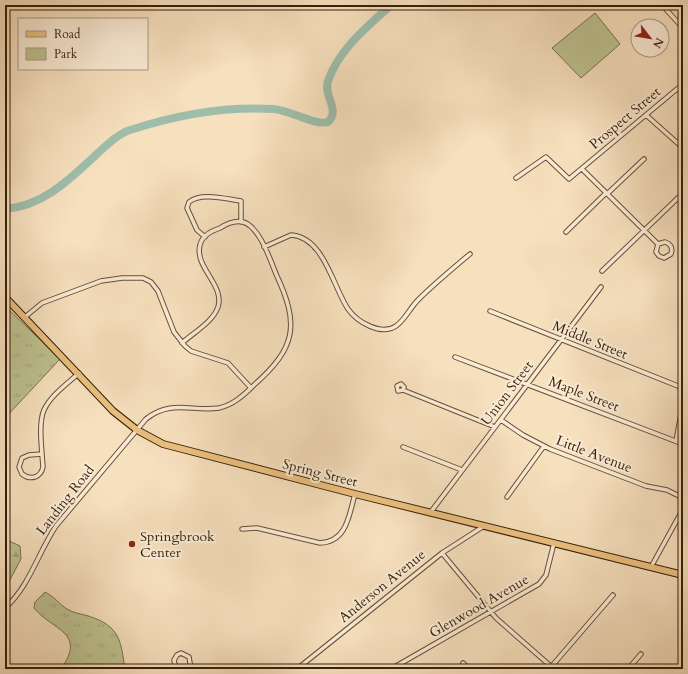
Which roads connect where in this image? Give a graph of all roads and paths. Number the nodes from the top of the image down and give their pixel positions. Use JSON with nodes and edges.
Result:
{"nodes":[{"id":1,"x":662,"y":5,"type":"edge"},
{"id":2,"x":683,"y":28,"type":"edge"},
{"id":3,"x":683,"y":84,"type":"edge"},
{"id":4,"x":646,"y":115,"type":"junction"},
{"id":5,"x":683,"y":148,"type":"edge"},
{"id":6,"x":644,"y":160,"type":"dead end"},
{"id":7,"x":582,"y":170,"type":"junction"},
{"id":8,"x":516,"y":178,"type":"dead end"},
{"id":9,"x":683,"y":193,"type":"edge"},
{"id":10,"x":606,"y":194,"type":"junction"},
{"id":11,"x":241,"y":222,"type":"junction"},
{"id":12,"x":644,"y":230,"type":"junction"},
{"id":13,"x":566,"y":232,"type":"dead end"},
{"id":14,"x":205,"y":237,"type":"junction"},
{"id":15,"x":658,"y":244,"type":"junction"},
{"id":16,"x":264,"y":247,"type":"junction"},
{"id":17,"x":470,"y":254,"type":"dead end"},
{"id":18,"x":602,"y":271,"type":"dead end"},
{"id":19,"x":601,"y":287,"type":"dead end"},
{"id":20,"x":5,"y":297,"type":"edge"},
{"id":21,"x":490,"y":311,"type":"dead end"},
{"id":22,"x":24,"y":317,"type":"junction"},
{"id":23,"x":561,"y":340,"type":"junction"},
{"id":24,"x":182,"y":343,"type":"junction"},
{"id":25,"x":455,"y":357,"type":"dead end"},
{"id":26,"x":79,"y":374,"type":"junction"},
{"id":27,"x":527,"y":384,"type":"junction"},
{"id":28,"x":251,"y":388,"type":"junction"},
{"id":29,"x":683,"y":388,"type":"edge"},
{"id":30,"x":404,"y":390,"type":"dead end"},
{"id":31,"x":683,"y":403,"type":"edge"},
{"id":32,"x":501,"y":420,"type":"junction"},
{"id":33,"x":495,"y":427,"type":"junction"},
{"id":34,"x":137,"y":430,"type":"junction"},
{"id":35,"x":676,"y":441,"type":"junction"},
{"id":36,"x":683,"y":444,"type":"edge"},
{"id":37,"x":544,"y":446,"type":"junction"},
{"id":38,"x":404,"y":447,"type":"dead end"},
{"id":39,"x":42,"y":454,"type":"junction"},
{"id":40,"x":462,"y":470,"type":"junction"},
{"id":41,"x":355,"y":494,"type":"junction"},
{"id":42,"x":506,"y":497,"type":"dead end"},
{"id":43,"x":683,"y":498,"type":"edge"},
{"id":44,"x":683,"y":510,"type":"edge"},
{"id":45,"x":430,"y":513,"type":"junction"},
{"id":46,"x":484,"y":526,"type":"junction"},
{"id":47,"x":242,"y":529,"type":"dead end"},
{"id":48,"x":554,"y":543,"type":"junction"},
{"id":49,"x":442,"y":553,"type":"junction"},
{"id":50,"x":651,"y":567,"type":"junction"},
{"id":51,"x":683,"y":575,"type":"edge"},
{"id":52,"x":612,"y":595,"type":"dead end"},
{"id":53,"x":5,"y":608,"type":"edge"},
{"id":54,"x":492,"y":613,"type":"junction"},
{"id":55,"x":641,"y":654,"type":"dead end"},
{"id":56,"x":463,"y":663,"type":"dead end"},
{"id":57,"x":552,"y":668,"type":"edge"},
{"id":58,"x":179,"y":669,"type":"edge"},
{"id":59,"x":191,"y":669,"type":"edge"},
{"id":60,"x":297,"y":669,"type":"edge"},
{"id":61,"x":391,"y":669,"type":"edge"},
{"id":62,"x":469,"y":669,"type":"edge"},
{"id":63,"x":628,"y":669,"type":"edge"}],
"edges":[{"from":1,"to":2,"type":"street"},
{"from":3,"to":4,"type":"street","name":"Prospect Street"},
{"from":4,"to":5,"type":"street"},
{"from":4,"to":7,"type":"street","name":"Prospect Street"},
{"from":6,"to":10,"type":"street"},
{"from":7,"to":8,"type":"street","name":"Prospect Street"},
{"from":7,"to":10,"type":"street"},
{"from":9,"to":12,"type":"street"},
{"from":10,"to":12,"type":"street"},
{"from":10,"to":13,"type":"street"},
{"from":11,"to":14,"type":"street"},
{"from":11,"to":14,"type":"street"},
{"from":11,"to":16,"type":"street","name":"Landing Road"},
{"from":12,"to":15,"type":"street"},
{"from":12,"to":18,"type":"street"},
{"from":14,"to":24,"type":"street"},
{"from":15,"to":15,"type":"street"},
{"from":16,"to":17,"type":"street"},
{"from":16,"to":28,"type":"street","name":"Landing Road"},
{"from":19,"to":23,"type":"street","name":"Union Street"},
{"from":20,"to":22,"type":"main road","name":"Spring Street"},
{"from":21,"to":23,"type":"street","name":"Middle Street"},
{"from":22,"to":24,"type":"street"},
{"from":22,"to":26,"type":"main road","name":"Spring Street"},
{"from":23,"to":27,"type":"street","name":"Union Street"},
{"from":23,"to":29,"type":"street","name":"Middle Street"},
{"from":24,"to":28,"type":"street"},
{"from":25,"to":27,"type":"street","name":"Maple Street"},
{"from":26,"to":34,"type":"main road","name":"Spring Street"},
{"from":26,"to":39,"type":"street"},
{"from":27,"to":32,"type":"street","name":"Union Street"},
{"from":27,"to":35,"type":"street","name":"Maple Street"},
{"from":28,"to":34,"type":"street","name":"Landing Road"},
{"from":30,"to":33,"type":"street"},
{"from":31,"to":35,"type":"street"},
{"from":32,"to":33,"type":"street","name":"Union Street"},
{"from":32,"to":37,"type":"street","name":"Little Avenue"},
{"from":33,"to":40,"type":"street","name":"Union Street"},
{"from":34,"to":41,"type":"main road","name":"Spring Street"},
{"from":34,"to":53,"type":"street","name":"Landing Road"},
{"from":35,"to":36,"type":"street","name":"Maple Street"},
{"from":37,"to":42,"type":"street"},
{"from":37,"to":43,"type":"street","name":"Little Avenue"},
{"from":38,"to":40,"type":"street"},
{"from":39,"to":39,"type":"street"},
{"from":40,"to":45,"type":"street","name":"Union Street"},
{"from":41,"to":45,"type":"main road","name":"Spring Street"},
{"from":41,"to":47,"type":"street"},
{"from":44,"to":50,"type":"street"},
{"from":45,"to":46,"type":"main road","name":"Spring Street"},
{"from":46,"to":48,"type":"main road","name":"Spring Street"},
{"from":46,"to":49,"type":"street","name":"Anderson Avenue"},
{"from":48,"to":50,"type":"main road","name":"Spring Street"},
{"from":48,"to":54,"type":"street","name":"Glenwood Avenue"},
{"from":49,"to":54,"type":"street"},
{"from":49,"to":60,"type":"street","name":"Anderson Avenue"},
{"from":50,"to":51,"type":"main road","name":"Spring Street"},
{"from":52,"to":57,"type":"street"},
{"from":54,"to":57,"type":"street"},
{"from":54,"to":61,"type":"street","name":"Glenwood Avenue"},
{"from":55,"to":63,"type":"street"},
{"from":56,"to":62,"type":"street"},
{"from":58,"to":59,"type":"street"}]}
